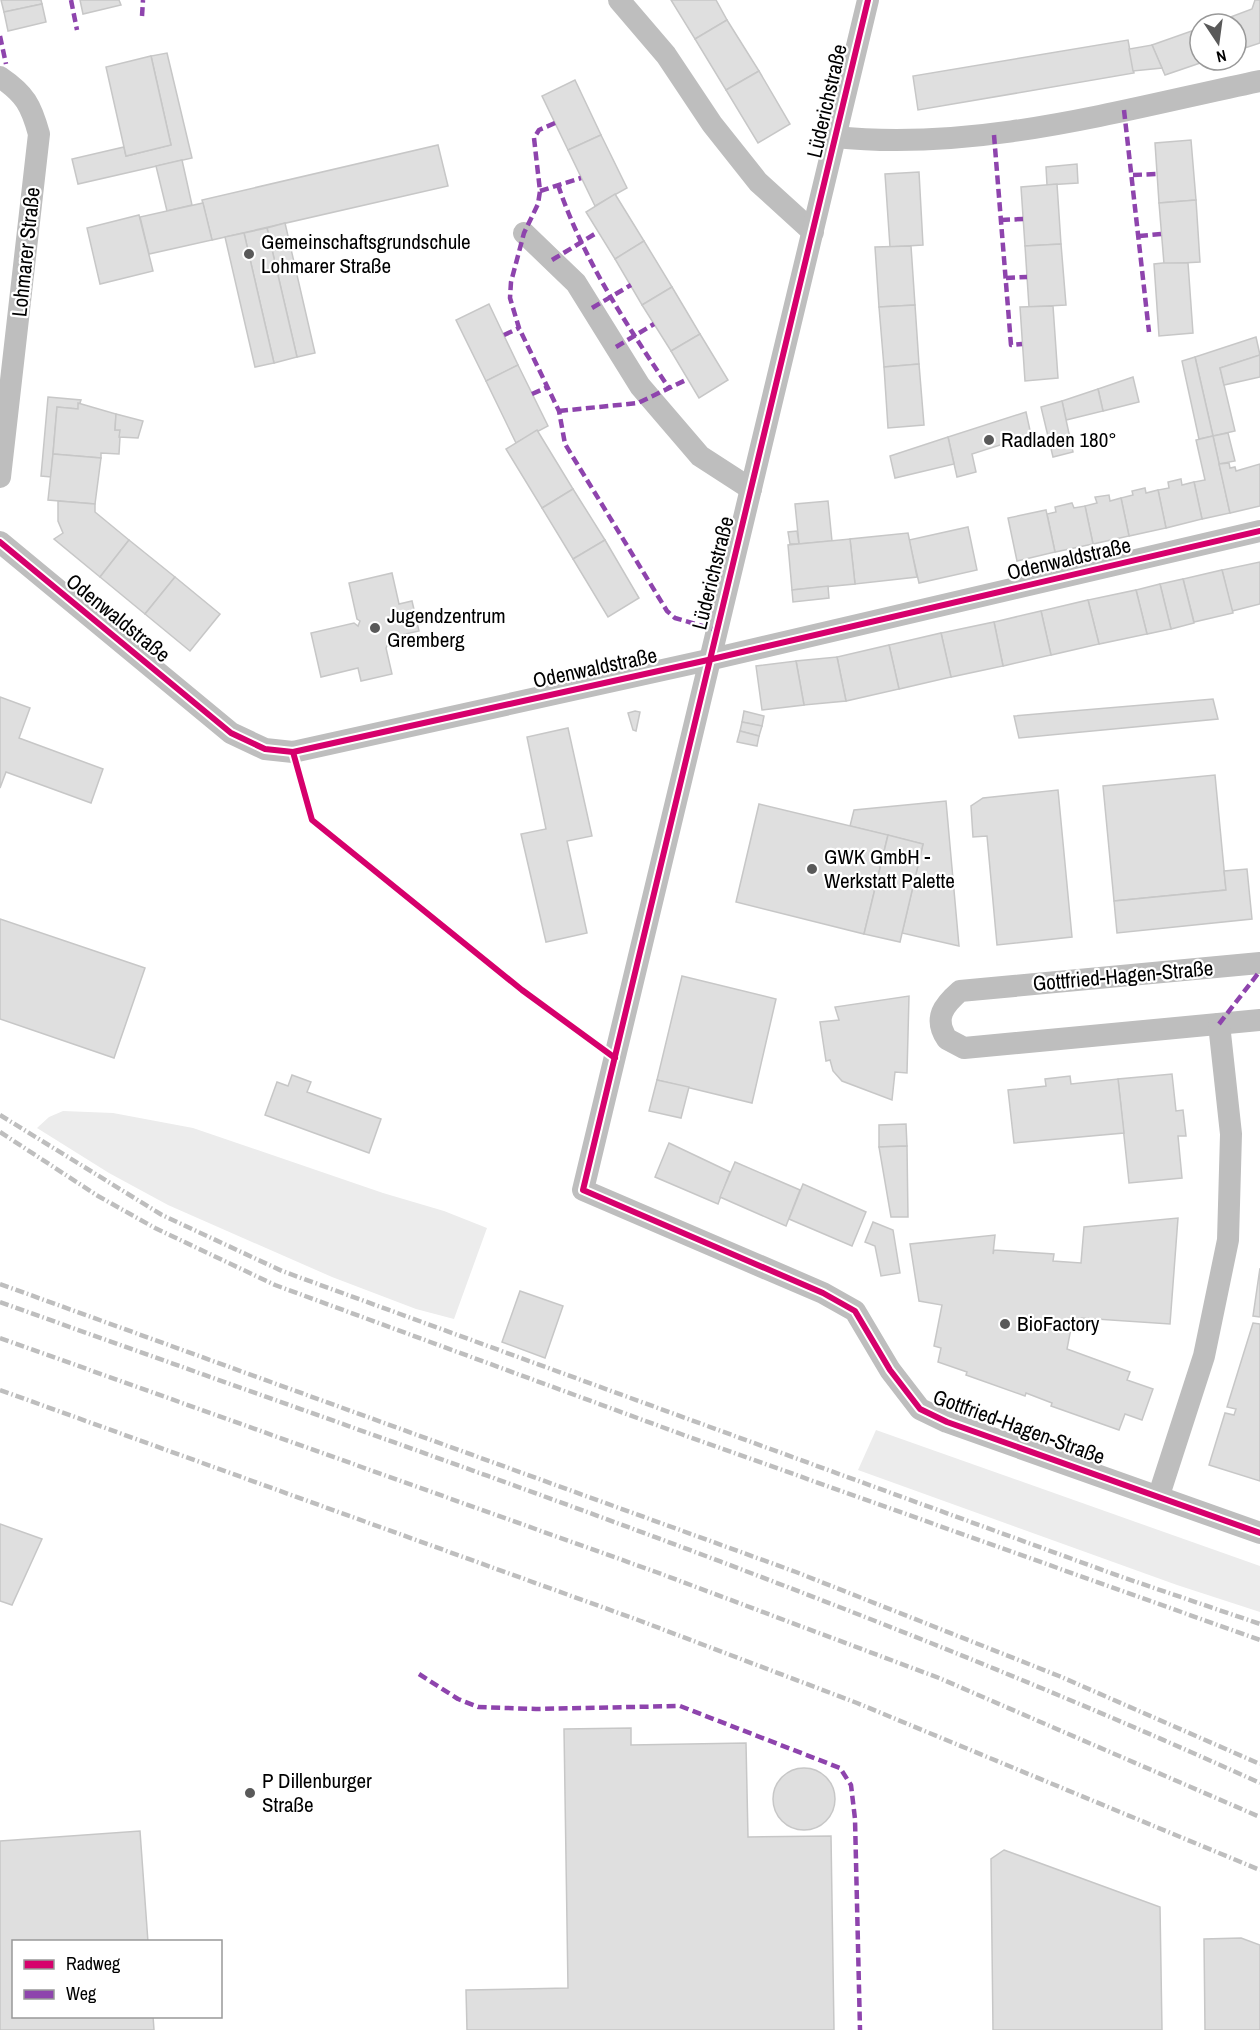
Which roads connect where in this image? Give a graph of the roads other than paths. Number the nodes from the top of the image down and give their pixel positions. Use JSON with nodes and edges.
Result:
{"nodes":[{"id":1,"x":619,"y":0,"type":"edge"},
{"id":2,"x":868,"y":0,"type":"edge"},
{"id":3,"x":0,"y":77,"type":"edge"},
{"id":4,"x":1260,"y":81,"type":"edge"},
{"id":5,"x":835,"y":137,"type":"junction"},
{"id":6,"x":813,"y":232,"type":"junction"},
{"id":7,"x":524,"y":233,"type":"dead end"},
{"id":8,"x":0,"y":477,"type":"edge"},
{"id":9,"x":751,"y":489,"type":"junction"},
{"id":10,"x":1260,"y":531,"type":"edge"},
{"id":11,"x":0,"y":542,"type":"edge"},
{"id":12,"x":708,"y":660,"type":"junction"},
{"id":13,"x":1260,"y":963,"type":"edge"},
{"id":14,"x":1260,"y":1020,"type":"edge"},
{"id":15,"x":1219,"y":1024,"type":"junction"},
{"id":16,"x":583,"y":1190,"type":"joint"},
{"id":17,"x":1159,"y":1495,"type":"junction"},
{"id":18,"x":1260,"y":1533,"type":"edge"}],
"edges":[{"from":1,"to":6,"type":"street"},
{"from":2,"to":5,"type":"street","name":"Lüderichstraße"},
{"from":3,"to":8,"type":"street","name":"Lohmarer Straße"},
{"from":4,"to":5,"type":"street","name":"Lüderichstraße"},
{"from":5,"to":6,"type":"street","name":"Lüderichstraße"},
{"from":6,"to":9,"type":"street","name":"Lüderichstraße"},
{"from":7,"to":9,"type":"street"},
{"from":9,"to":12,"type":"street","name":"Lüderichstraße"},
{"from":10,"to":12,"type":"street","name":"Odenwaldstraße"},
{"from":11,"to":12,"type":"street","name":"Odenwaldstraße"},
{"from":12,"to":16,"type":"street","name":"Lüderichstraße"},
{"from":13,"to":15,"type":"street","name":"Gottfried-Hagen-Straße"},
{"from":14,"to":15,"type":"street","name":"Gottfried-Hagen-Straße"},
{"from":15,"to":17,"type":"street"},
{"from":16,"to":17,"type":"street","name":"Gottfried-Hagen-Straße"},
{"from":17,"to":18,"type":"street","name":"Gottfried-Hagen-Straße"}]}
